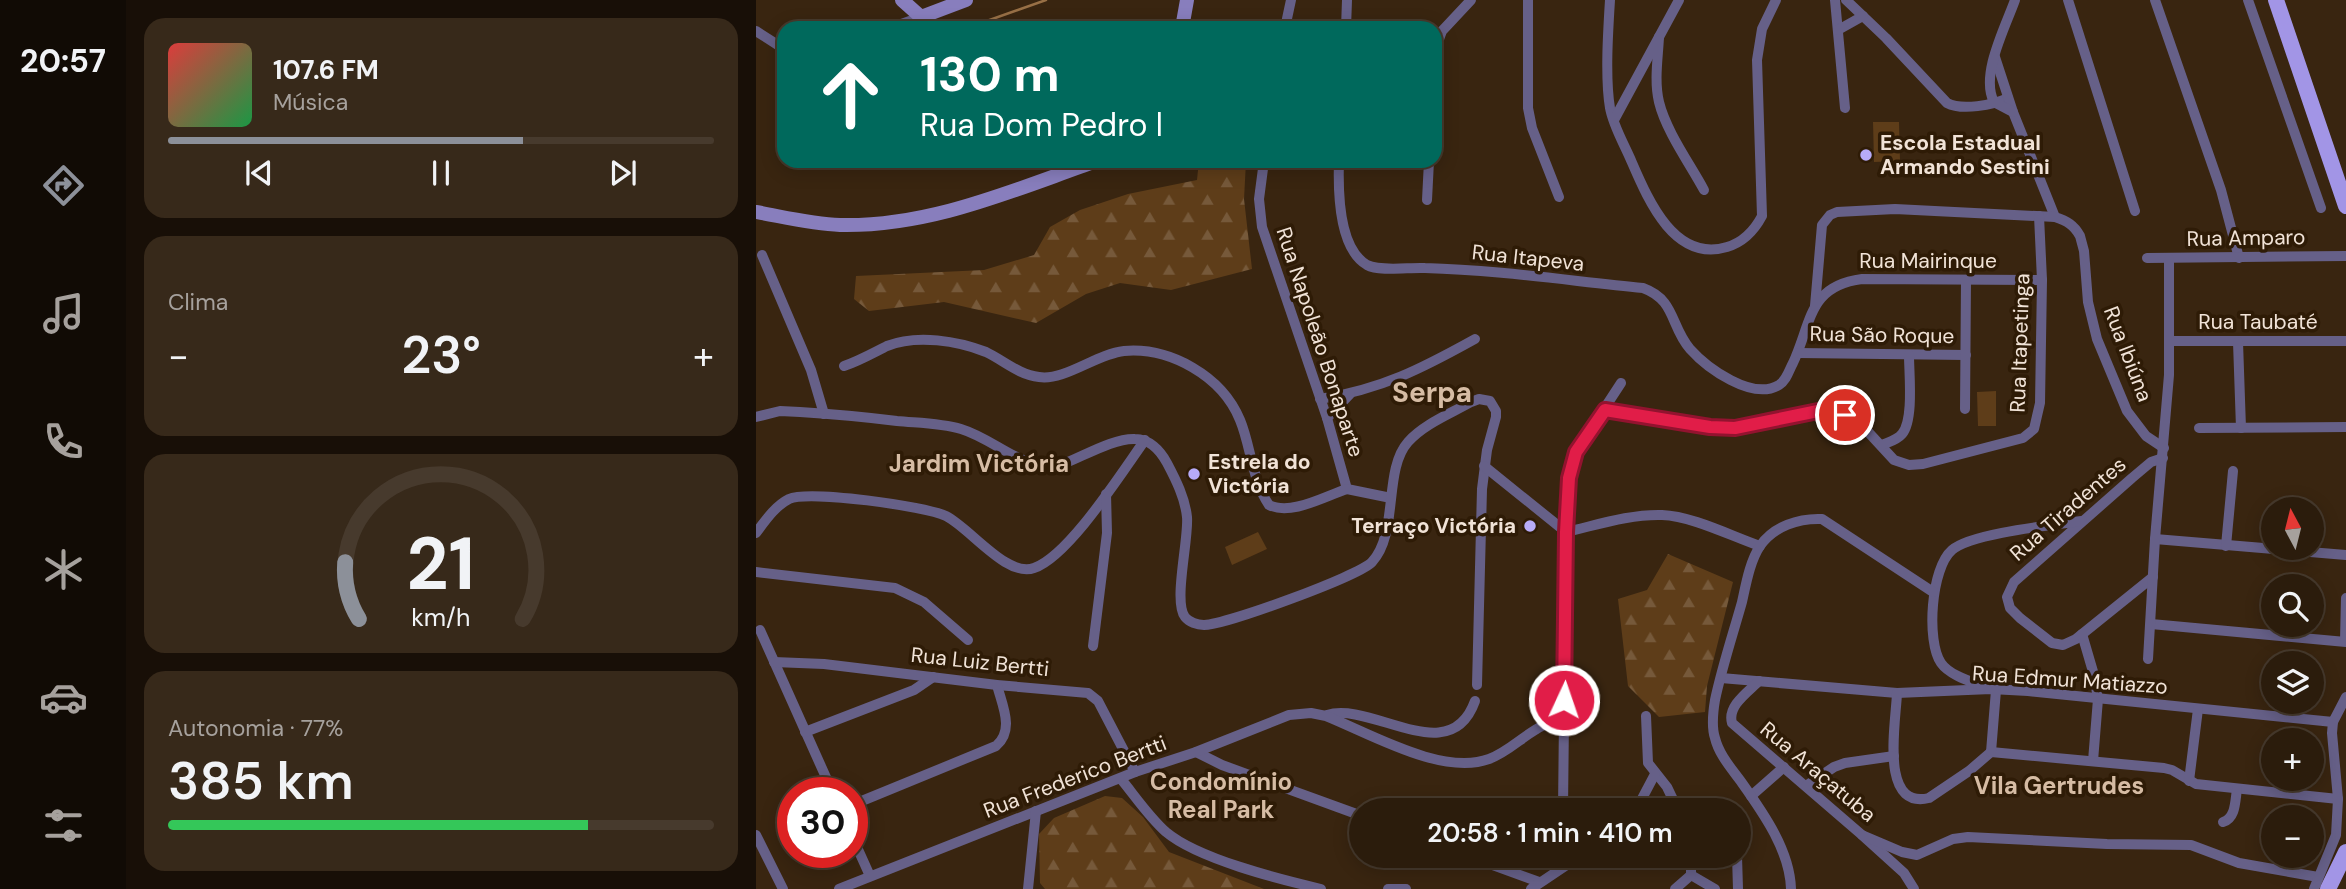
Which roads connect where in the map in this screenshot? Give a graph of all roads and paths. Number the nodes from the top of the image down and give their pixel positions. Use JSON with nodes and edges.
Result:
{"nodes":[{"id":1,"x":902,"y":0,"type":"edge"},
{"id":2,"x":966,"y":0,"type":"edge"},
{"id":3,"x":1186,"y":0,"type":"edge"},
{"id":4,"x":1291,"y":0,"type":"edge"},
{"id":5,"x":1347,"y":0,"type":"edge"},
{"id":6,"x":1471,"y":0,"type":"edge"},
{"id":7,"x":1528,"y":0,"type":"edge"},
{"id":8,"x":1610,"y":0,"type":"edge"},
{"id":9,"x":1679,"y":0,"type":"edge"},
{"id":10,"x":1776,"y":0,"type":"edge"},
{"id":11,"x":1835,"y":0,"type":"edge"},
{"id":12,"x":1846,"y":0,"type":"edge"},
{"id":13,"x":2015,"y":0,"type":"edge"},
{"id":14,"x":2068,"y":0,"type":"edge"},
{"id":15,"x":2155,"y":0,"type":"edge"},
{"id":16,"x":2248,"y":0,"type":"edge"},
{"id":17,"x":2276,"y":0,"type":"edge"},
{"id":18,"x":1863,"y":16,"type":"junction"},
{"id":19,"x":921,"y":17,"type":"junction"},
{"id":20,"x":910,"y":21,"type":"edge"},
{"id":21,"x":1183,"y":21,"type":"edge"},
{"id":22,"x":1286,"y":21,"type":"edge"},
{"id":23,"x":1346,"y":21,"type":"edge"},
{"id":24,"x":1838,"y":30,"type":"junction"},
{"id":25,"x":756,"y":31,"type":"edge"},
{"id":26,"x":1442,"y":31,"type":"edge"},
{"id":27,"x":1659,"y":37,"type":"junction"},
{"id":28,"x":777,"y":44,"type":"edge"},
{"id":29,"x":1995,"y":57,"type":"junction"},
{"id":30,"x":2002,"y":81,"type":"junction"},
{"id":31,"x":1989,"y":83,"type":"junction"},
{"id":32,"x":2008,"y":98,"type":"junction"},
{"id":33,"x":1994,"y":102,"type":"junction"},
{"id":34,"x":1978,"y":104,"type":"junction"},
{"id":35,"x":1845,"y":108,"type":"dead end"},
{"id":36,"x":2012,"y":112,"type":"junction"},
{"id":37,"x":1614,"y":120,"type":"junction"},
{"id":38,"x":1077,"y":168,"type":"edge"},
{"id":39,"x":1263,"y":168,"type":"edge"},
{"id":40,"x":1339,"y":168,"type":"edge"},
{"id":41,"x":1429,"y":168,"type":"edge"},
{"id":42,"x":1704,"y":190,"type":"dead end"},
{"id":43,"x":1559,"y":197,"type":"dead end"},
{"id":44,"x":1427,"y":200,"type":"dead end"},
{"id":45,"x":2346,"y":206,"type":"edge"},
{"id":46,"x":2321,"y":208,"type":"dead end"},
{"id":47,"x":2135,"y":211,"type":"dead end"},
{"id":48,"x":756,"y":212,"type":"edge"},
{"id":49,"x":2039,"y":216,"type":"junction"},
{"id":50,"x":2055,"y":217,"type":"junction"},
{"id":51,"x":762,"y":255,"type":"dead end"},
{"id":52,"x":2346,"y":256,"type":"edge"},
{"id":53,"x":2147,"y":258,"type":"dead end"},
{"id":54,"x":2239,"y":258,"type":"junction"},
{"id":55,"x":2169,"y":259,"type":"junction"},
{"id":56,"x":1966,"y":280,"type":"junction"},
{"id":57,"x":2042,"y":280,"type":"junction"},
{"id":58,"x":1665,"y":303,"type":"joint"},
{"id":59,"x":1815,"y":306,"type":"junction"},
{"id":60,"x":1475,"y":339,"type":"dead end"},
{"id":61,"x":2170,"y":341,"type":"junction"},
{"id":62,"x":2346,"y":341,"type":"edge"},
{"id":63,"x":2238,"y":342,"type":"junction"},
{"id":64,"x":1798,"y":353,"type":"junction"},
{"id":65,"x":1909,"y":355,"type":"junction"},
{"id":66,"x":1966,"y":355,"type":"junction"},
{"id":67,"x":844,"y":366,"type":"dead end"},
{"id":68,"x":1621,"y":383,"type":"dead end"},
{"id":69,"x":1350,"y":394,"type":"junction"},
{"id":70,"x":1320,"y":399,"type":"junction"},
{"id":71,"x":1965,"y":409,"type":"dead end"},
{"id":72,"x":1605,"y":410,"type":"junction"},
{"id":73,"x":824,"y":414,"type":"junction"},
{"id":74,"x":756,"y":417,"type":"edge"},
{"id":75,"x":1327,"y":418,"type":"junction"},
{"id":76,"x":2346,"y":427,"type":"edge"},
{"id":77,"x":2199,"y":428,"type":"dead end"},
{"id":78,"x":2241,"y":428,"type":"junction"},
{"id":79,"x":1145,"y":440,"type":"junction"},
{"id":80,"x":1882,"y":445,"type":"junction"},
{"id":81,"x":2163,"y":453,"type":"junction"},
{"id":82,"x":1485,"y":466,"type":"junction"},
{"id":83,"x":2233,"y":471,"type":"dead end"},
{"id":84,"x":1347,"y":489,"type":"junction"},
{"id":85,"x":1106,"y":494,"type":"junction"},
{"id":86,"x":1391,"y":498,"type":"junction"},
{"id":87,"x":2084,"y":520,"type":"junction"},
{"id":88,"x":2049,"y":526,"type":"junction"},
{"id":89,"x":1566,"y":532,"type":"junction"},
{"id":90,"x":756,"y":533,"type":"edge"},
{"id":91,"x":2155,"y":539,"type":"junction"},
{"id":92,"x":2057,"y":544,"type":"junction"},
{"id":93,"x":1760,"y":546,"type":"junction"},
{"id":94,"x":2226,"y":546,"type":"junction"},
{"id":95,"x":2346,"y":555,"type":"edge"},
{"id":96,"x":756,"y":572,"type":"edge"},
{"id":97,"x":2153,"y":577,"type":"junction"},
{"id":98,"x":1933,"y":592,"type":"junction"},
{"id":99,"x":2346,"y":598,"type":"edge"},
{"id":100,"x":2151,"y":624,"type":"junction"},
{"id":101,"x":760,"y":630,"type":"dead end"},
{"id":102,"x":2082,"y":634,"type":"junction"},
{"id":103,"x":968,"y":640,"type":"dead end"},
{"id":104,"x":2346,"y":641,"type":"edge"},
{"id":105,"x":1093,"y":646,"type":"dead end"},
{"id":106,"x":2148,"y":659,"type":"dead end"},
{"id":107,"x":774,"y":662,"type":"junction"},
{"id":108,"x":933,"y":677,"type":"junction"},
{"id":109,"x":1721,"y":678,"type":"junction"},
{"id":110,"x":1759,"y":681,"type":"junction"},
{"id":111,"x":997,"y":685,"type":"junction"},
{"id":112,"x":1477,"y":685,"type":"dead end"},
{"id":113,"x":1994,"y":690,"type":"junction"},
{"id":114,"x":1897,"y":693,"type":"junction"},
{"id":115,"x":2346,"y":697,"type":"edge"},
{"id":116,"x":2098,"y":699,"type":"junction"},
{"id":117,"x":1475,"y":701,"type":"dead end"},
{"id":118,"x":2198,"y":709,"type":"junction"},
{"id":119,"x":1326,"y":716,"type":"junction"},
{"id":120,"x":1646,"y":716,"type":"dead end"},
{"id":121,"x":1564,"y":717,"type":"junction"},
{"id":122,"x":2333,"y":722,"type":"junction"},
{"id":123,"x":805,"y":732,"type":"junction"},
{"id":124,"x":1196,"y":752,"type":"junction"},
{"id":125,"x":1991,"y":752,"type":"junction"},
{"id":126,"x":1894,"y":756,"type":"junction"},
{"id":127,"x":2093,"y":761,"type":"junction"},
{"id":128,"x":1784,"y":767,"type":"junction"},
{"id":129,"x":1135,"y":772,"type":"junction"},
{"id":130,"x":1656,"y":774,"type":"junction"},
{"id":131,"x":826,"y":777,"type":"edge"},
{"id":132,"x":1121,"y":779,"type":"junction"},
{"id":133,"x":2189,"y":781,"type":"junction"},
{"id":134,"x":1806,"y":786,"type":"junction"},
{"id":135,"x":2237,"y":789,"type":"junction"},
{"id":136,"x":1751,"y":796,"type":"junction"},
{"id":137,"x":868,"y":798,"type":"edge"},
{"id":138,"x":1563,"y":798,"type":"edge"},
{"id":139,"x":1643,"y":798,"type":"edge"},
{"id":140,"x":1672,"y":798,"type":"edge"},
{"id":141,"x":2338,"y":799,"type":"junction"},
{"id":142,"x":1036,"y":811,"type":"junction"},
{"id":143,"x":1349,"y":811,"type":"edge"},
{"id":144,"x":2223,"y":822,"type":"dead end"},
{"id":145,"x":756,"y":835,"type":"edge"},
{"id":146,"x":1862,"y":835,"type":"junction"},
{"id":147,"x":2346,"y":852,"type":"edge"},
{"id":148,"x":866,"y":868,"type":"edge"},
{"id":149,"x":1496,"y":868,"type":"edge"},
{"id":150,"x":1554,"y":868,"type":"edge"},
{"id":151,"x":1691,"y":868,"type":"edge"},
{"id":152,"x":1737,"y":868,"type":"edge"},
{"id":153,"x":2346,"y":872,"type":"edge"},
{"id":154,"x":1691,"y":875,"type":"junction"},
{"id":155,"x":870,"y":876,"type":"junction"},
{"id":156,"x":2323,"y":883,"type":"edge"},
{"id":157,"x":1535,"y":885,"type":"edge"},
{"id":158,"x":783,"y":889,"type":"edge"},
{"id":159,"x":839,"y":889,"type":"edge"},
{"id":160,"x":1028,"y":889,"type":"edge"},
{"id":161,"x":1321,"y":889,"type":"edge"},
{"id":162,"x":1388,"y":889,"type":"edge"},
{"id":163,"x":1406,"y":889,"type":"edge"},
{"id":164,"x":1675,"y":889,"type":"edge"},
{"id":165,"x":1715,"y":889,"type":"edge"},
{"id":166,"x":1738,"y":889,"type":"edge"},
{"id":167,"x":1791,"y":889,"type":"edge"},
{"id":168,"x":1914,"y":889,"type":"edge"},
{"id":169,"x":2314,"y":889,"type":"edge"},
{"id":170,"x":2338,"y":889,"type":"edge"}],
"edges":[{"from":1,"to":19,"type":"street"},
{"from":2,"to":19,"type":"street"},
{"from":3,"to":21,"type":"street"},
{"from":4,"to":22,"type":"street"},
{"from":5,"to":23,"type":"street"},
{"from":6,"to":26,"type":"street"},
{"from":7,"to":43,"type":"street"},
{"from":8,"to":37,"type":"street"},
{"from":9,"to":27,"type":"street"},
{"from":10,"to":37,"type":"street"},
{"from":11,"to":24,"type":"street"},
{"from":12,"to":18,"type":"street"},
{"from":13,"to":29,"type":"street"},
{"from":14,"to":47,"type":"street"},
{"from":15,"to":54,"type":"street"},
{"from":16,"to":46,"type":"street"},
{"from":17,"to":45,"type":"main road"},
{"from":18,"to":24,"type":"street"},
{"from":18,"to":34,"type":"street"},
{"from":19,"to":20,"type":"street"},
{"from":24,"to":35,"type":"street"},
{"from":25,"to":28,"type":"street"},
{"from":27,"to":37,"type":"street"},
{"from":27,"to":42,"type":"street"},
{"from":29,"to":30,"type":"street"},
{"from":29,"to":31,"type":"street"},
{"from":30,"to":31,"type":"street"},
{"from":30,"to":32,"type":"street"},
{"from":31,"to":33,"type":"street"},
{"from":31,"to":34,"type":"street"},
{"from":32,"to":33,"type":"street"},
{"from":32,"to":36,"type":"street"},
{"from":33,"to":34,"type":"street"},
{"from":33,"to":36,"type":"street"},
{"from":36,"to":50,"type":"street"},
{"from":38,"to":48,"type":"street"},
{"from":39,"to":70,"type":"street","name":"Rua Napoleão Bonaparte"},
{"from":40,"to":58,"type":"street","name":"Rua Itapeva"},
{"from":41,"to":44,"type":"street"},
{"from":49,"to":50,"type":"street"},
{"from":49,"to":57,"type":"street","name":"Rua Itapetinga"},
{"from":49,"to":59,"type":"street"},
{"from":50,"to":81,"type":"street","name":"Rua Ibiúna"},
{"from":51,"to":73,"type":"street"},
{"from":52,"to":54,"type":"street","name":"Rua Amparo"},
{"from":53,"to":55,"type":"street","name":"Rua Amparo"},
{"from":54,"to":55,"type":"street","name":"Rua Amparo"},
{"from":55,"to":61,"type":"street"},
{"from":56,"to":57,"type":"street","name":"Rua Mairinque"},
{"from":56,"to":59,"type":"street","name":"Rua Mairinque"},
{"from":56,"to":66,"type":"street"},
{"from":57,"to":80,"type":"street","name":"Rua Itapetinga"},
{"from":58,"to":64,"type":"street","name":"Rua Mairinque"},
{"from":59,"to":64,"type":"street","name":"Rua Mairinque"},
{"from":60,"to":69,"type":"street"},
{"from":61,"to":63,"type":"street","name":"Rua Taubaté"},
{"from":61,"to":81,"type":"street"},
{"from":62,"to":63,"type":"street","name":"Rua Taubaté"},
{"from":63,"to":78,"type":"street"},
{"from":64,"to":65,"type":"street","name":"Rua São Roque"},
{"from":65,"to":66,"type":"street","name":"Rua São Roque"},
{"from":65,"to":80,"type":"street"},
{"from":66,"to":71,"type":"street"},
{"from":67,"to":84,"type":"street"},
{"from":68,"to":72,"type":"street"},
{"from":69,"to":70,"type":"street"},
{"from":69,"to":75,"type":"street"},
{"from":70,"to":75,"type":"street","name":"Rua Napoleão Bonaparte"},
{"from":72,"to":80,"type":"street"},
{"from":72,"to":89,"type":"street"},
{"from":73,"to":74,"type":"street"},
{"from":73,"to":79,"type":"street"},
{"from":75,"to":84,"type":"street","name":"Rua Napoleão Bonaparte"},
{"from":76,"to":78,"type":"street"},
{"from":77,"to":78,"type":"street"},
{"from":79,"to":85,"type":"street"},
{"from":79,"to":86,"type":"street"},
{"from":81,"to":87,"type":"street","name":"Rua Tiradentes"},
{"from":81,"to":91,"type":"street"},
{"from":82,"to":86,"type":"street"},
{"from":82,"to":89,"type":"street"},
{"from":82,"to":112,"type":"street"},
{"from":83,"to":94,"type":"street"},
{"from":84,"to":86,"type":"street","name":"Rua Napoleão Bonaparte"},
{"from":85,"to":90,"type":"street"},
{"from":85,"to":105,"type":"street"},
{"from":87,"to":88,"type":"street"},
{"from":87,"to":92,"type":"street","name":"Rua Tiradentes"},
{"from":88,"to":92,"type":"street"},
{"from":88,"to":98,"type":"street"},
{"from":89,"to":93,"type":"street"},
{"from":89,"to":121,"type":"street"},
{"from":91,"to":94,"type":"street"},
{"from":91,"to":97,"type":"street"},
{"from":92,"to":102,"type":"street","name":"Rua Tiradentes"},
{"from":93,"to":98,"type":"street"},
{"from":93,"to":109,"type":"street"},
{"from":94,"to":95,"type":"street"},
{"from":96,"to":103,"type":"street"},
{"from":97,"to":100,"type":"street"},
{"from":97,"to":102,"type":"street"},
{"from":98,"to":113,"type":"street"},
{"from":99,"to":104,"type":"street"},
{"from":100,"to":104,"type":"street"},
{"from":100,"to":106,"type":"street"},
{"from":101,"to":107,"type":"street"},
{"from":102,"to":116,"type":"street"},
{"from":107,"to":108,"type":"street","name":"Rua Luiz Bertti"},
{"from":107,"to":123,"type":"street"},
{"from":108,"to":111,"type":"street","name":"Rua Luiz Bertti"},
{"from":108,"to":123,"type":"street"},
{"from":109,"to":110,"type":"street","name":"Rua Edmur Matiazzo"},
{"from":109,"to":136,"type":"street"},
{"from":110,"to":114,"type":"street","name":"Rua Edmur Matiazzo"},
{"from":110,"to":128,"type":"street","name":"Rua Araçatuba"},
{"from":111,"to":129,"type":"street","name":"Rua Luiz Bertti"},
{"from":111,"to":137,"type":"street"},
{"from":113,"to":114,"type":"street","name":"Rua Edmur Matiazzo"},
{"from":113,"to":116,"type":"street","name":"Rua Edmur Matiazzo"},
{"from":113,"to":125,"type":"street"},
{"from":114,"to":126,"type":"street"},
{"from":115,"to":122,"type":"street"},
{"from":116,"to":118,"type":"street","name":"Rua Edmur Matiazzo"},
{"from":116,"to":127,"type":"street"},
{"from":117,"to":119,"type":"street","name":"Rua Frederico Bertti"},
{"from":118,"to":122,"type":"street","name":"Rua Edmur Matiazzo"},
{"from":118,"to":133,"type":"street"},
{"from":119,"to":121,"type":"street","name":"Rua Frederico Bertti"},
{"from":119,"to":124,"type":"street","name":"Rua Frederico Bertti"},
{"from":120,"to":130,"type":"street"},
{"from":121,"to":138,"type":"street"},
{"from":122,"to":141,"type":"street"},
{"from":123,"to":131,"type":"street"},
{"from":124,"to":129,"type":"street","name":"Rua Frederico Bertti"},
{"from":124,"to":143,"type":"street"},
{"from":125,"to":126,"type":"street"},
{"from":125,"to":127,"type":"street"},
{"from":126,"to":134,"type":"street"},
{"from":127,"to":133,"type":"street"},
{"from":128,"to":134,"type":"street","name":"Rua Araçatuba"},
{"from":128,"to":136,"type":"street"},
{"from":129,"to":132,"type":"street","name":"Rua Frederico Bertti"},
{"from":130,"to":139,"type":"street"},
{"from":130,"to":140,"type":"street"},
{"from":132,"to":142,"type":"street","name":"Rua Frederico Bertti"},
{"from":132,"to":161,"type":"street"},
{"from":133,"to":135,"type":"street"},
{"from":134,"to":146,"type":"street","name":"Rua Araçatuba"},
{"from":135,"to":141,"type":"street"},
{"from":135,"to":144,"type":"street"},
{"from":136,"to":167,"type":"street"},
{"from":141,"to":156,"type":"street"},
{"from":142,"to":155,"type":"street","name":"Rua Frederico Bertti"},
{"from":142,"to":160,"type":"street"},
{"from":145,"to":158,"type":"street"},
{"from":146,"to":156,"type":"street"},
{"from":146,"to":168,"type":"street","name":"Rua Araçatuba"},
{"from":147,"to":156,"type":"main road"},
{"from":148,"to":155,"type":"street"},
{"from":149,"to":157,"type":"street"},
{"from":150,"to":157,"type":"street"},
{"from":151,"to":154,"type":"street"},
{"from":152,"to":166,"type":"street"},
{"from":153,"to":170,"type":"main road"},
{"from":154,"to":164,"type":"street"},
{"from":154,"to":165,"type":"street"},
{"from":155,"to":159,"type":"street","name":"Rua Frederico Bertti"},
{"from":156,"to":169,"type":"street"},
{"from":162,"to":163,"type":"street"}]}
